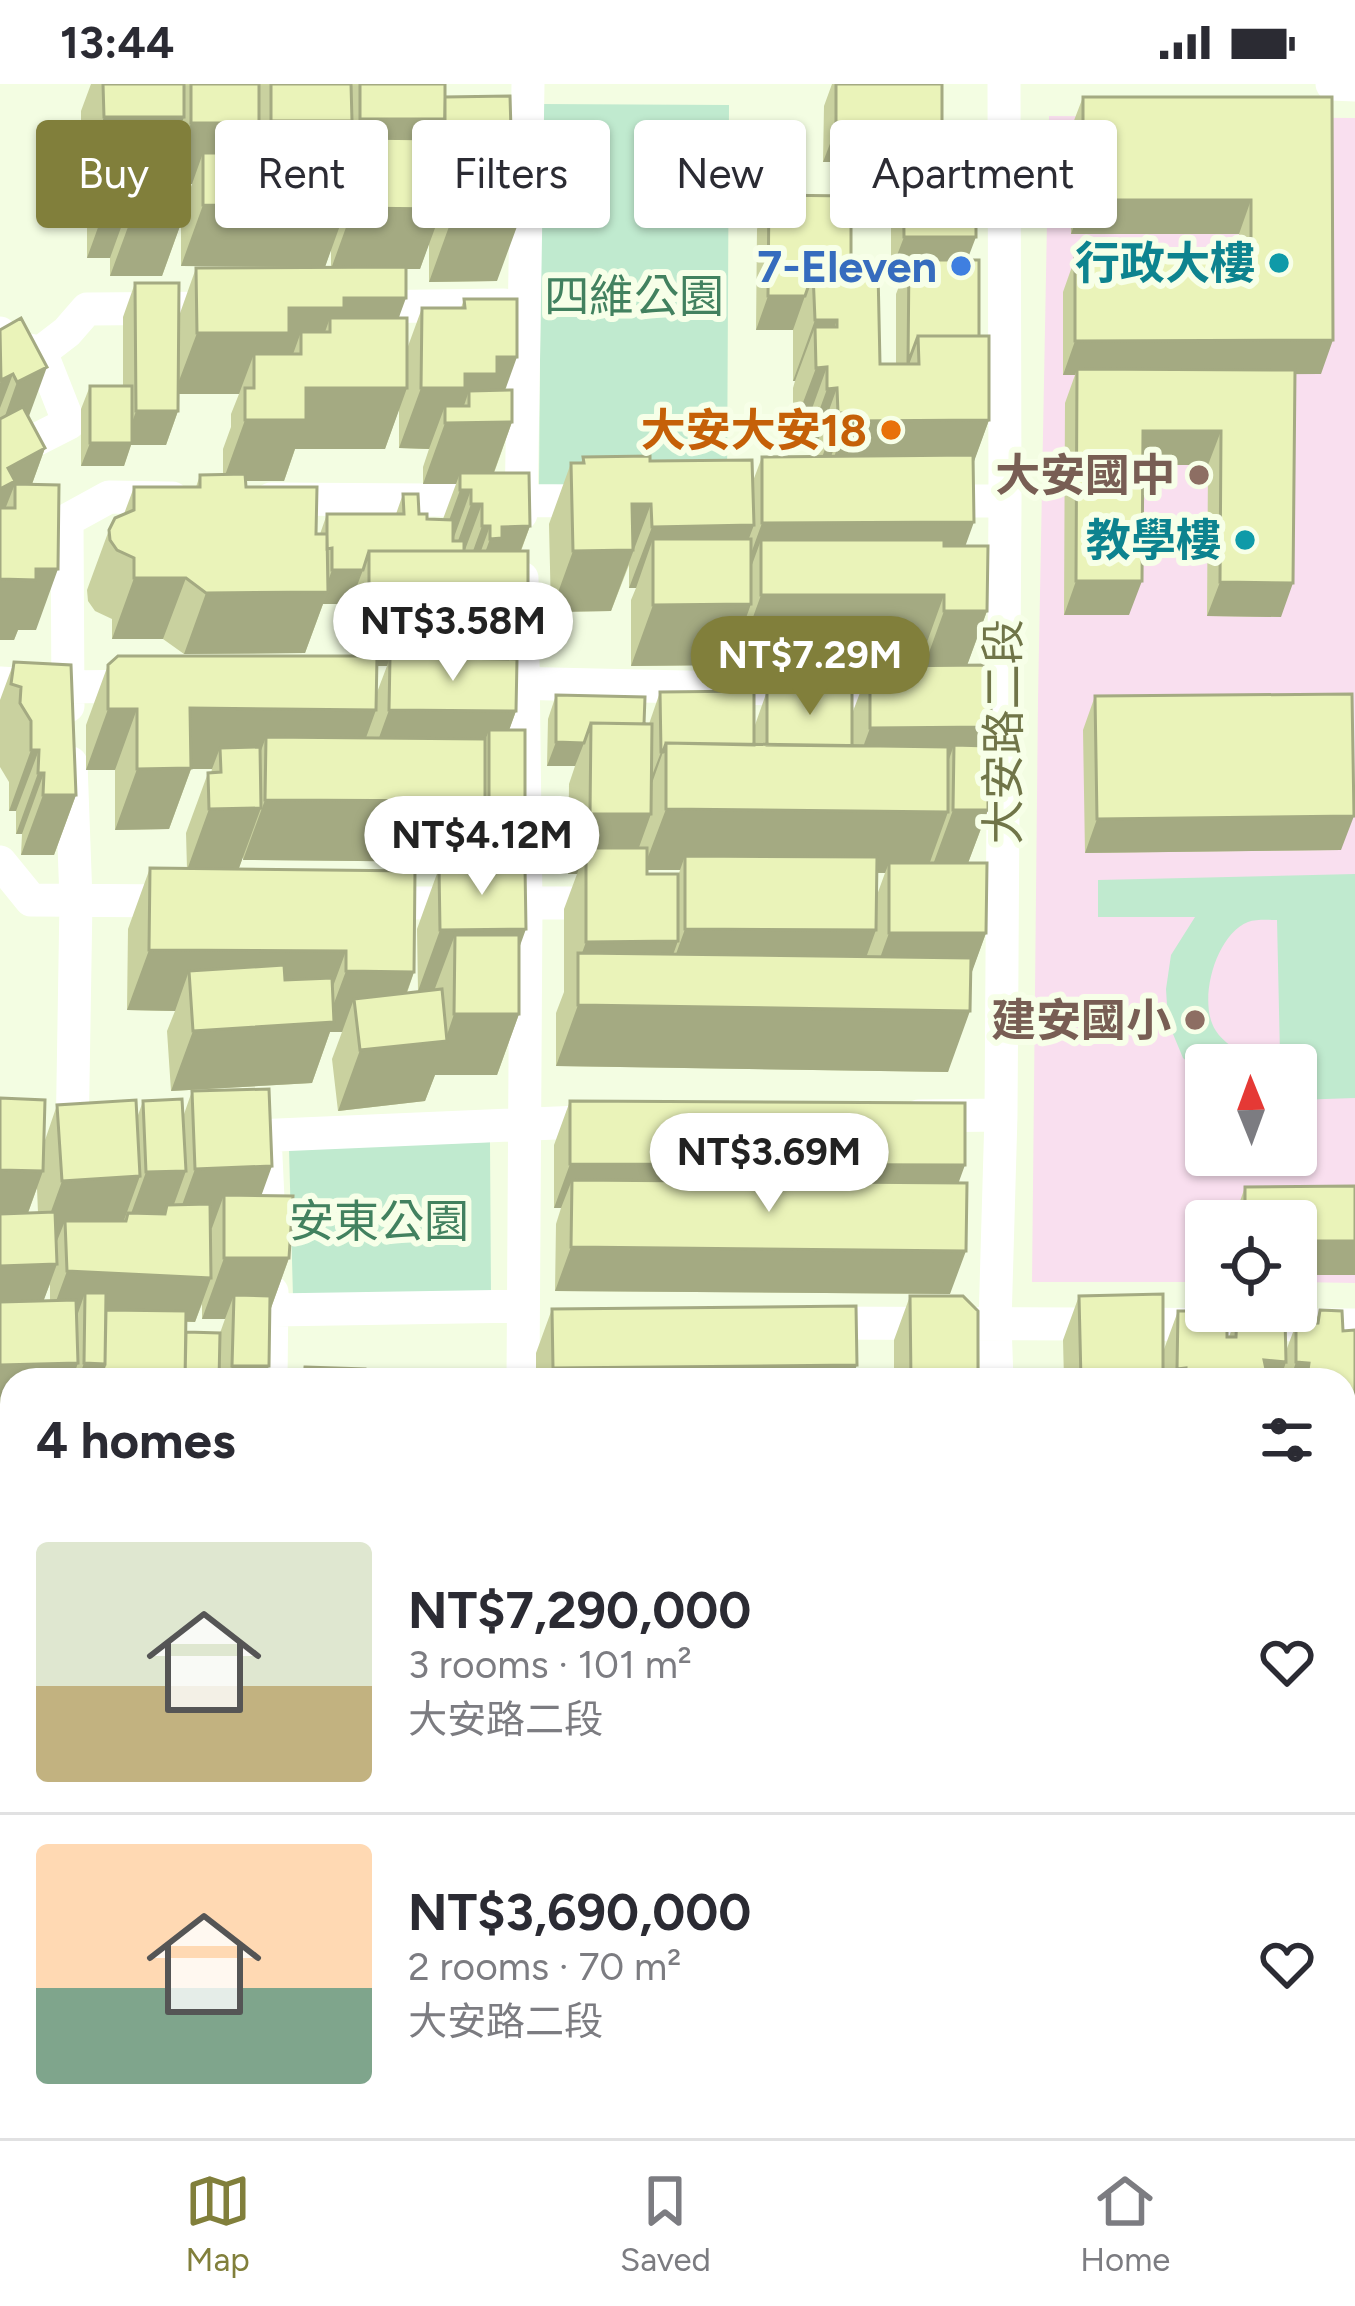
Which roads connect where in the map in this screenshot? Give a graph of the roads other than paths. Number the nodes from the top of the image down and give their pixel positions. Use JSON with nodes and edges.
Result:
{"nodes":[{"id":1,"x":527,"y":84,"type":"edge"},
{"id":2,"x":1004,"y":84,"type":"edge"},
{"id":3,"x":1332,"y":84,"type":"edge"},
{"id":4,"x":1355,"y":85,"type":"edge"},
{"id":5,"x":524,"y":305,"type":"junction"},
{"id":6,"x":317,"y":307,"type":"edge"},
{"id":7,"x":271,"y":308,"type":"edge"},
{"id":8,"x":0,"y":333,"type":"edge"},
{"id":9,"x":41,"y":352,"type":"junction"},
{"id":10,"x":0,"y":458,"type":"edge"},
{"id":11,"x":200,"y":498,"type":"edge"},
{"id":12,"x":246,"y":499,"type":"edge"},
{"id":13,"x":1005,"y":500,"type":"junction"},
{"id":14,"x":521,"y":501,"type":"junction"},
{"id":15,"x":636,"y":501,"type":"edge"},
{"id":16,"x":890,"y":501,"type":"edge"},
{"id":17,"x":0,"y":682,"type":"edge"},
{"id":18,"x":476,"y":683,"type":"edge"},
{"id":19,"x":524,"y":683,"type":"junction"},
{"id":20,"x":164,"y":686,"type":"edge"},
{"id":21,"x":68,"y":687,"type":"junction"},
{"id":22,"x":935,"y":692,"type":"edge"},
{"id":23,"x":0,"y":862,"type":"edge"},
{"id":24,"x":76,"y":900,"type":"junction"},
{"id":25,"x":218,"y":902,"type":"edge"},
{"id":26,"x":337,"y":902,"type":"edge"},
{"id":27,"x":645,"y":902,"type":"edge"},
{"id":28,"x":526,"y":904,"type":"junction"},
{"id":29,"x":1001,"y":1115,"type":"junction"},
{"id":30,"x":882,"y":1117,"type":"edge"},
{"id":31,"x":643,"y":1121,"type":"edge"},
{"id":32,"x":524,"y":1123,"type":"junction"},
{"id":33,"x":265,"y":1135,"type":"junction"},
{"id":34,"x":201,"y":1138,"type":"edge"},
{"id":35,"x":36,"y":1145,"type":"edge"},
{"id":36,"x":273,"y":1310,"type":"junction"},
{"id":37,"x":530,"y":1316,"type":"junction"},
{"id":38,"x":782,"y":1323,"type":"edge"},
{"id":39,"x":995,"y":1323,"type":"junction"},
{"id":40,"x":1355,"y":1324,"type":"edge"},
{"id":41,"x":264,"y":1357,"type":"edge"},
{"id":42,"x":524,"y":1368,"type":"edge"},
{"id":43,"x":997,"y":1368,"type":"edge"}],
"edges":[{"from":1,"to":5,"type":"street"},
{"from":2,"to":13,"type":"street","name":"大安路二段"},
{"from":3,"to":4,"type":"street"},
{"from":5,"to":6,"type":"street"},
{"from":5,"to":14,"type":"street"},
{"from":7,"to":9,"type":"street"},
{"from":8,"to":9,"type":"street"},
{"from":9,"to":10,"type":"street"},
{"from":11,"to":21,"type":"street"},
{"from":12,"to":14,"type":"street"},
{"from":13,"to":16,"type":"street"},
{"from":13,"to":29,"type":"street","name":"大安路二段"},
{"from":14,"to":15,"type":"street"},
{"from":14,"to":19,"type":"street"},
{"from":17,"to":21,"type":"street"},
{"from":18,"to":19,"type":"street"},
{"from":19,"to":22,"type":"street"},
{"from":19,"to":28,"type":"street"},
{"from":20,"to":21,"type":"street"},
{"from":21,"to":24,"type":"street"},
{"from":23,"to":24,"type":"street"},
{"from":24,"to":25,"type":"street"},
{"from":24,"to":35,"type":"street"},
{"from":26,"to":28,"type":"street"},
{"from":27,"to":28,"type":"street"},
{"from":28,"to":32,"type":"street"},
{"from":29,"to":30,"type":"street"},
{"from":29,"to":39,"type":"street","name":"大安路二段"},
{"from":31,"to":32,"type":"street"},
{"from":32,"to":33,"type":"street"},
{"from":32,"to":37,"type":"street"},
{"from":33,"to":34,"type":"street"},
{"from":33,"to":36,"type":"street"},
{"from":36,"to":37,"type":"street"},
{"from":36,"to":41,"type":"street"},
{"from":37,"to":42,"type":"street"},
{"from":38,"to":39,"type":"street"},
{"from":39,"to":40,"type":"street"},
{"from":39,"to":43,"type":"street","name":"大安路二段"}]}
